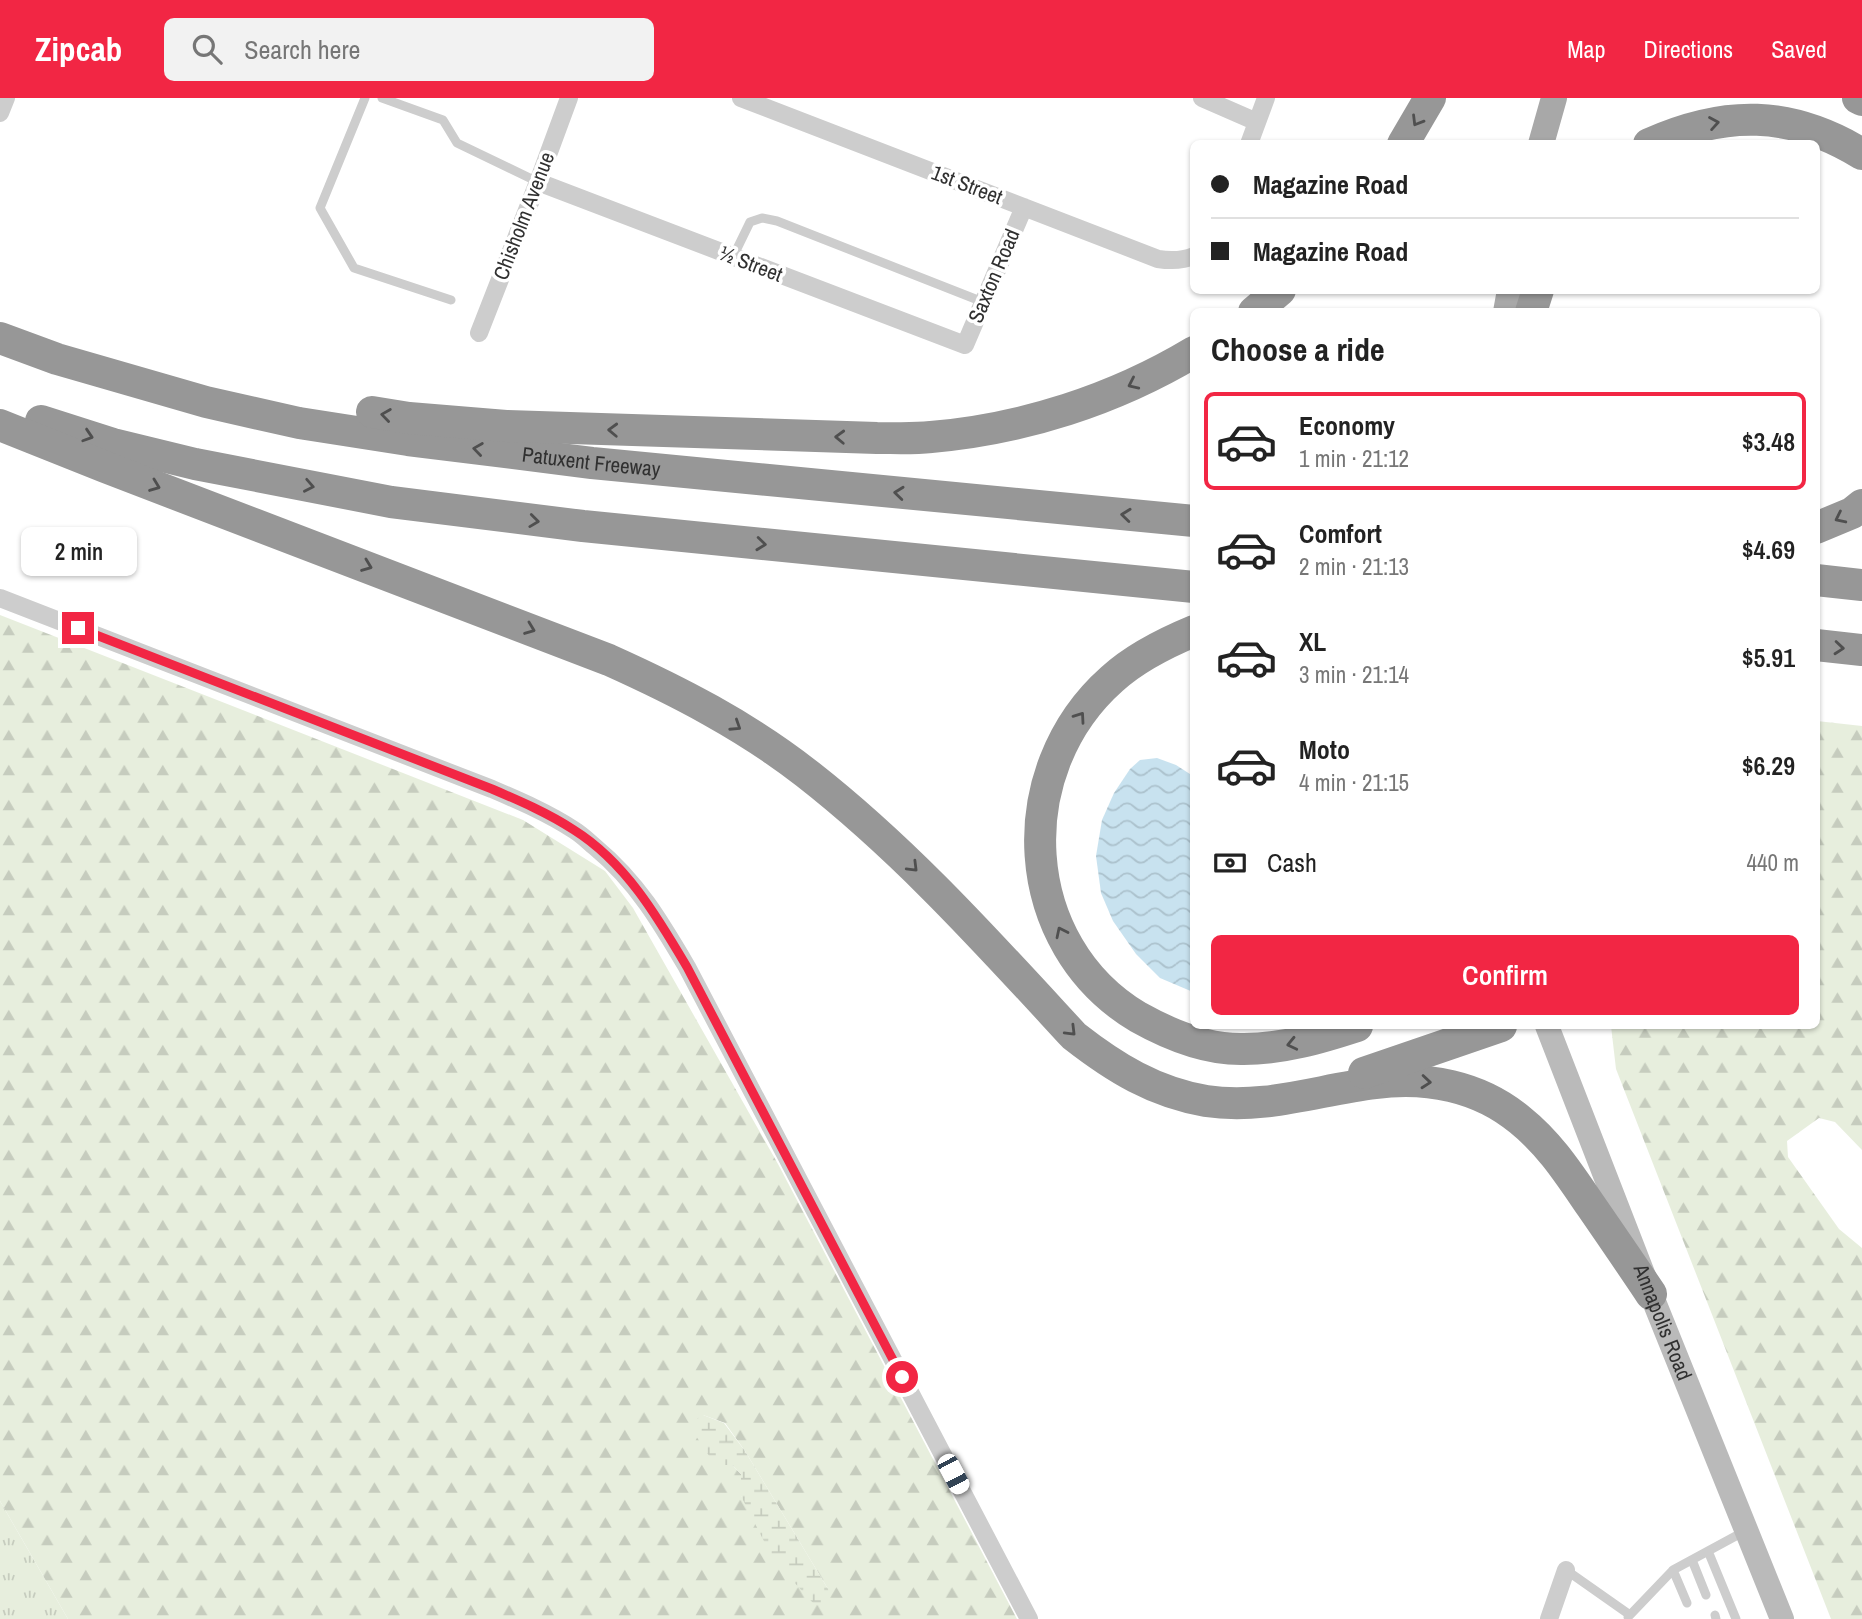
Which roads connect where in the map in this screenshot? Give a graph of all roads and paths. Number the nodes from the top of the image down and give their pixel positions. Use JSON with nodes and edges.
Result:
{"nodes":[{"id":1,"x":6,"y":98,"type":"edge"},
{"id":2,"x":365,"y":98,"type":"edge"},
{"id":3,"x":382,"y":98,"type":"edge"},
{"id":4,"x":569,"y":98,"type":"edge"},
{"id":5,"x":741,"y":98,"type":"edge"},
{"id":6,"x":1202,"y":98,"type":"edge"},
{"id":7,"x":1266,"y":98,"type":"edge"},
{"id":8,"x":1430,"y":98,"type":"edge"},
{"id":9,"x":1554,"y":98,"type":"edge"},
{"id":10,"x":0,"y":113,"type":"edge"},
{"id":11,"x":1257,"y":121,"type":"junction"},
{"id":12,"x":1250,"y":140,"type":"edge"},
{"id":13,"x":1405,"y":140,"type":"edge"},
{"id":14,"x":1542,"y":140,"type":"edge"},
{"id":15,"x":1658,"y":140,"type":"edge"},
{"id":16,"x":1862,"y":154,"type":"edge"},
{"id":17,"x":538,"y":182,"type":"junction"},
{"id":18,"x":1024,"y":207,"type":"junction"},
{"id":19,"x":733,"y":257,"type":"junction"},
{"id":20,"x":1190,"y":258,"type":"edge"},
{"id":21,"x":1275,"y":294,"type":"edge"},
{"id":22,"x":451,"y":300,"type":"dead end"},
{"id":23,"x":983,"y":302,"type":"junction"},
{"id":24,"x":1259,"y":308,"type":"edge"},
{"id":25,"x":479,"y":334,"type":"dead end"},
{"id":26,"x":0,"y":338,"type":"edge"},
{"id":27,"x":965,"y":345,"type":"joint"},
{"id":28,"x":1190,"y":354,"type":"edge"},
{"id":29,"x":57,"y":359,"type":"junction"},
{"id":30,"x":0,"y":406,"type":"edge"},
{"id":31,"x":0,"y":425,"type":"edge"},
{"id":32,"x":1862,"y":505,"type":"edge"},
{"id":33,"x":1190,"y":521,"type":"edge"},
{"id":34,"x":1820,"y":526,"type":"edge"},
{"id":35,"x":1820,"y":580,"type":"edge"},
{"id":36,"x":1862,"y":585,"type":"edge"},
{"id":37,"x":1190,"y":587,"type":"edge"},
{"id":38,"x":0,"y":598,"type":"edge"},
{"id":39,"x":1190,"y":633,"type":"edge"},
{"id":40,"x":1820,"y":645,"type":"edge"},
{"id":41,"x":1862,"y":650,"type":"edge"},
{"id":42,"x":1342,"y":1029,"type":"edge"},
{"id":43,"x":1492,"y":1029,"type":"edge"},
{"id":44,"x":1548,"y":1029,"type":"edge"},
{"id":45,"x":1287,"y":1100,"type":"junction"},
{"id":46,"x":1651,"y":1294,"type":"junction"},
{"id":47,"x":1746,"y":1530,"type":"junction"},
{"id":48,"x":1708,"y":1551,"type":"junction"},
{"id":49,"x":1692,"y":1560,"type":"junction"},
{"id":50,"x":1566,"y":1570,"type":"joint"},
{"id":51,"x":1672,"y":1570,"type":"junction"},
{"id":52,"x":1706,"y":1595,"type":"dead end"},
{"id":53,"x":1687,"y":1603,"type":"dead end"},
{"id":54,"x":1628,"y":1617,"type":"edge"},
{"id":55,"x":1029,"y":1619,"type":"edge"},
{"id":56,"x":1549,"y":1619,"type":"edge"},
{"id":57,"x":1736,"y":1619,"type":"edge"},
{"id":58,"x":1782,"y":1619,"type":"edge"}],
"edges":[{"from":1,"to":10,"type":"street"},
{"from":2,"to":22,"type":"lane"},
{"from":3,"to":17,"type":"lane"},
{"from":4,"to":17,"type":"street","name":"Chisholm Avenue"},
{"from":5,"to":18,"type":"street","name":"1st Street"},
{"from":6,"to":11,"type":"street"},
{"from":7,"to":11,"type":"street"},
{"from":8,"to":13,"type":"highway","one_way":true},
{"from":9,"to":14,"type":"main road"},
{"from":11,"to":12,"type":"street"},
{"from":15,"to":16,"type":"highway","one_way":true},
{"from":17,"to":19,"type":"street","name":"½ Street"},
{"from":17,"to":25,"type":"street","name":"Chisholm Avenue"},
{"from":18,"to":20,"type":"street","name":"1st Street"},
{"from":18,"to":23,"type":"street","name":"Saxton Road"},
{"from":19,"to":23,"type":"lane"},
{"from":19,"to":27,"type":"street","name":"½ Street"},
{"from":21,"to":24,"type":"highway"},
{"from":23,"to":27,"type":"street","name":"Saxton Road"},
{"from":26,"to":29,"type":"highway","name":"Patuxent Freeway"},
{"from":28,"to":29,"type":"highway","one_way":true},
{"from":33,"to":29,"type":"highway","name":"Patuxent Freeway","one_way":true},
{"from":30,"to":37,"type":"highway","one_way":true},
{"from":31,"to":45,"type":"highway","one_way":true},
{"from":32,"to":34,"type":"highway","one_way":true},
{"from":35,"to":36,"type":"highway"},
{"from":38,"to":55,"type":"street"},
{"from":42,"to":39,"type":"highway","one_way":true},
{"from":40,"to":41,"type":"highway","one_way":true},
{"from":43,"to":45,"type":"highway"},
{"from":44,"to":46,"type":"main road","name":"Annapolis Road"},
{"from":45,"to":46,"type":"highway","one_way":true},
{"from":46,"to":47,"type":"main road","name":"Annapolis Road"},
{"from":47,"to":48,"type":"lane"},
{"from":47,"to":58,"type":"main road","name":"Annapolis Road"},
{"from":48,"to":49,"type":"lane"},
{"from":48,"to":57,"type":"lane"},
{"from":49,"to":51,"type":"lane"},
{"from":49,"to":52,"type":"lane"},
{"from":50,"to":54,"type":"lane"},
{"from":50,"to":56,"type":"street"},
{"from":51,"to":53,"type":"lane"},
{"from":51,"to":54,"type":"lane"}]}
